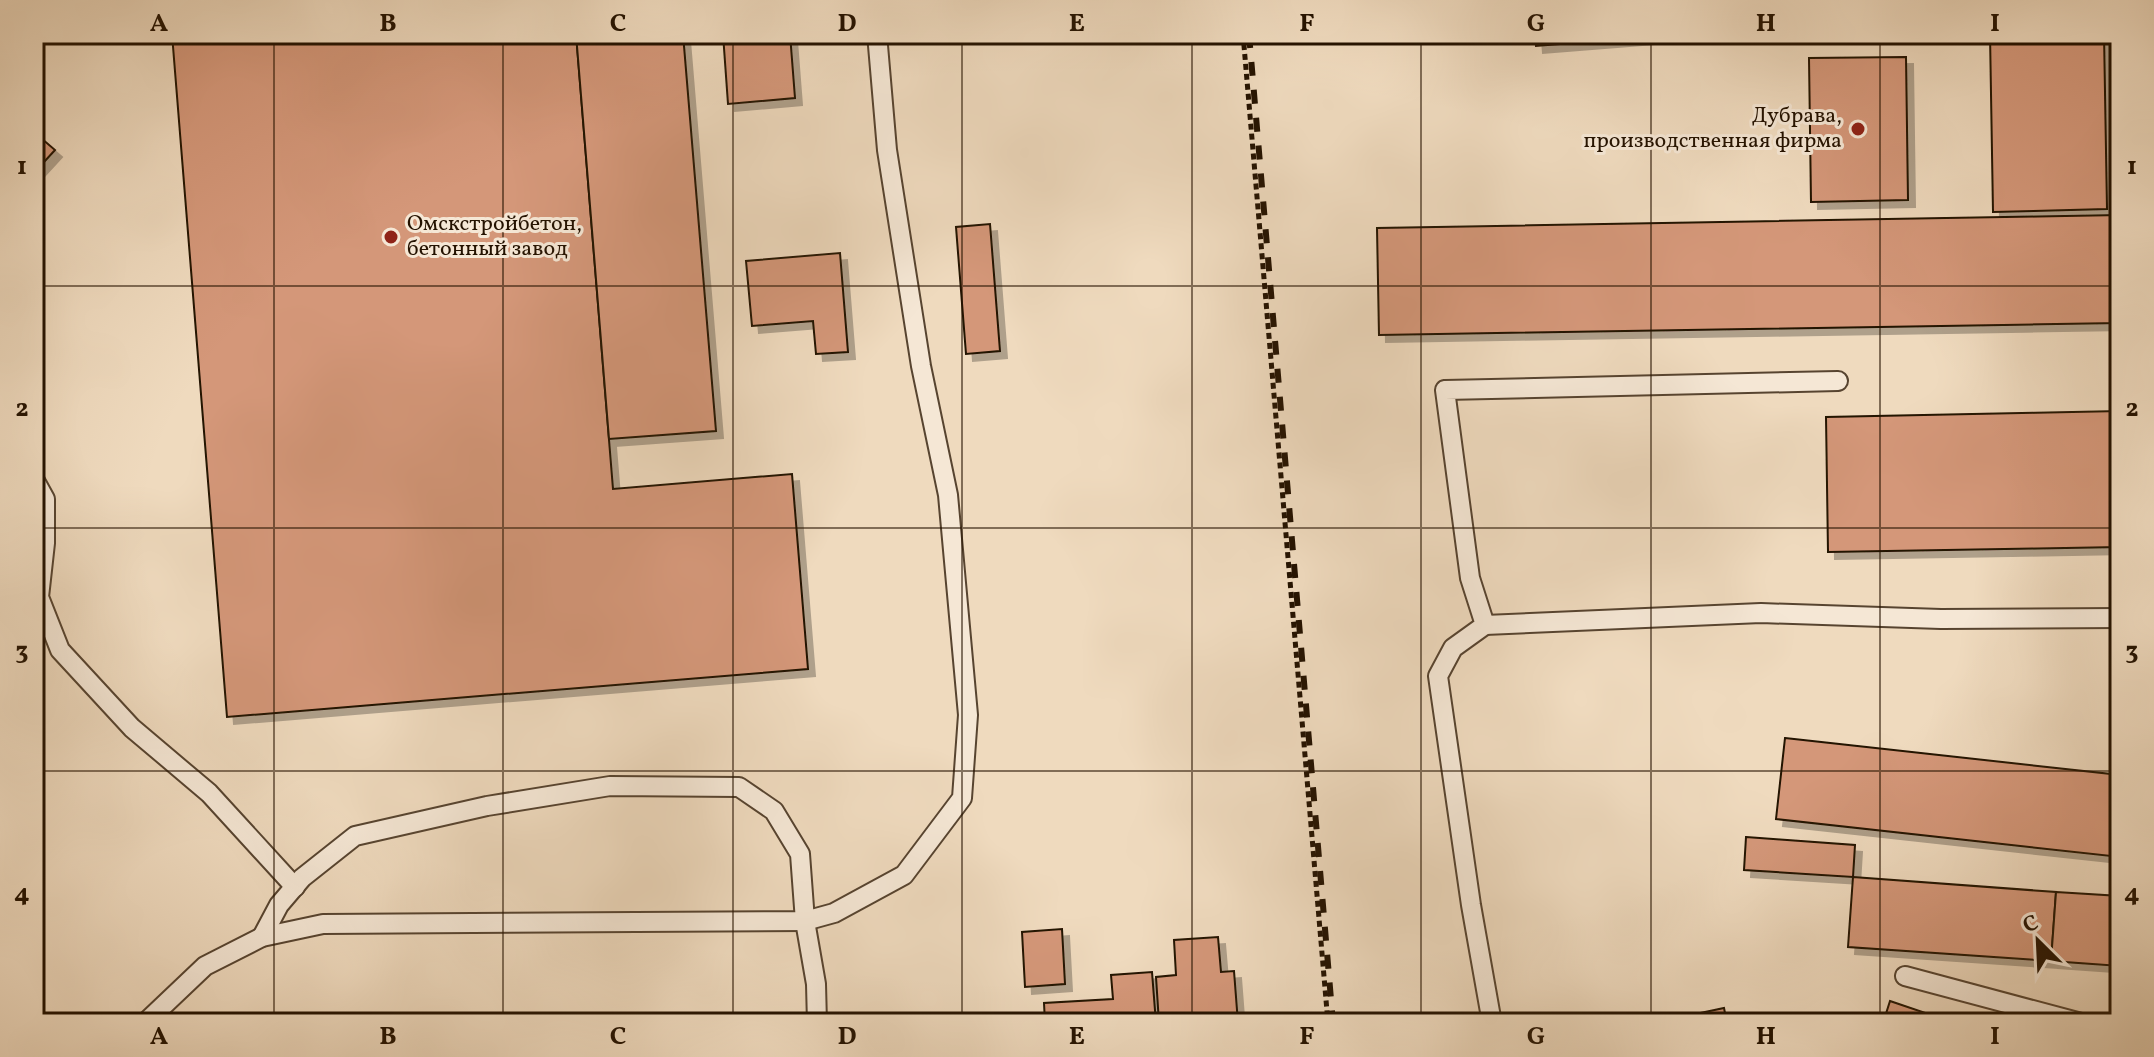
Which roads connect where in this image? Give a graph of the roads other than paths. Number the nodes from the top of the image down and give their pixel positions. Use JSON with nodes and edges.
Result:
{"nodes":[{"id":1,"x":877,"y":34,"type":"edge"},
{"id":2,"x":1838,"y":381,"type":"dead end"},
{"id":3,"x":34,"y":479,"type":"edge"},
{"id":4,"x":2120,"y":618,"type":"edge"},
{"id":5,"x":1485,"y":625,"type":"junction"},
{"id":6,"x":295,"y":887,"type":"junction"},
{"id":7,"x":805,"y":921,"type":"junction"},
{"id":8,"x":262,"y":937,"type":"junction"},
{"id":9,"x":1905,"y":976,"type":"dead end"},
{"id":10,"x":145,"y":1023,"type":"edge"},
{"id":11,"x":817,"y":1023,"type":"edge"},
{"id":12,"x":1492,"y":1023,"type":"edge"},
{"id":13,"x":2081,"y":1023,"type":"edge"}],
"edges":[{"from":1,"to":7,"type":"lane"},
{"from":2,"to":5,"type":"lane"},
{"from":3,"to":6,"type":"lane"},
{"from":4,"to":5,"type":"lane"},
{"from":5,"to":12,"type":"lane"},
{"from":6,"to":7,"type":"lane"},
{"from":6,"to":8,"type":"lane"},
{"from":7,"to":8,"type":"lane"},
{"from":7,"to":11,"type":"lane"},
{"from":8,"to":10,"type":"lane"},
{"from":9,"to":13,"type":"lane"}]}
